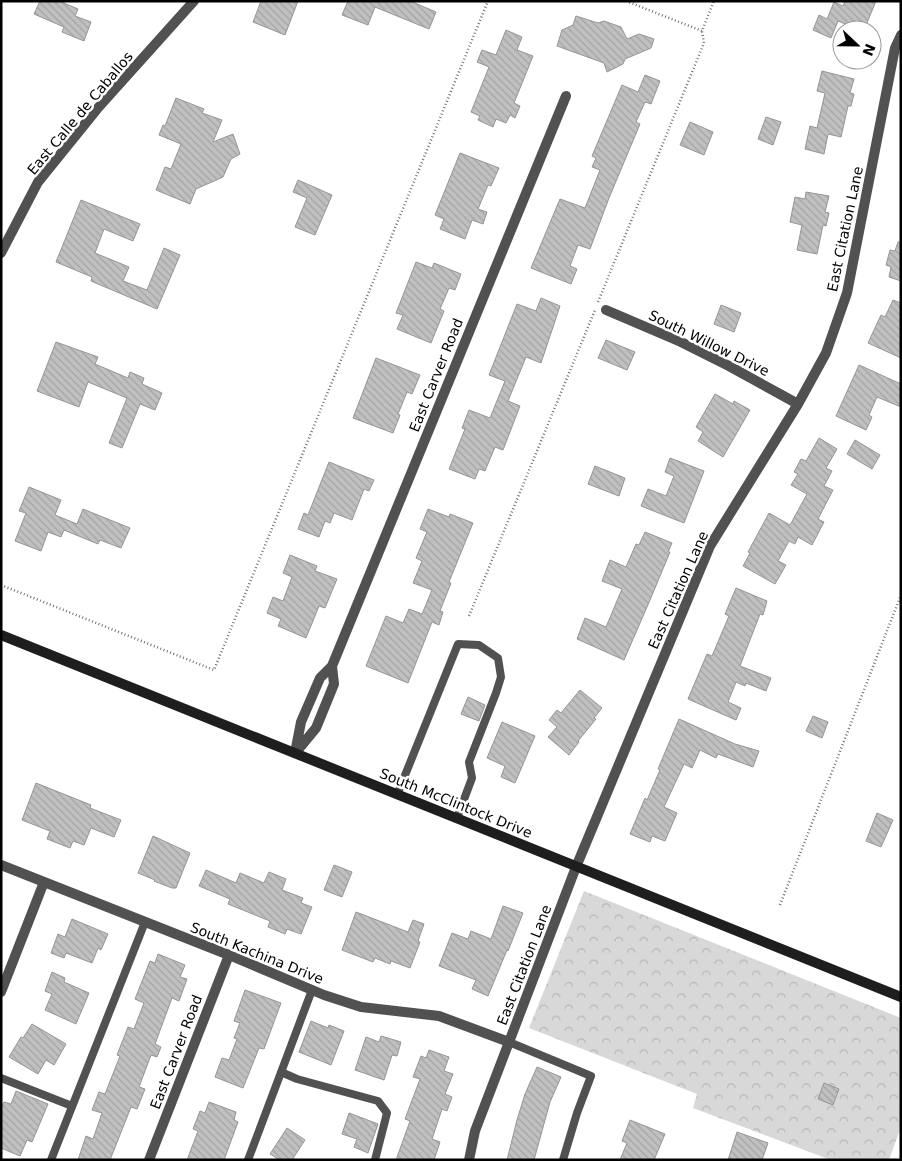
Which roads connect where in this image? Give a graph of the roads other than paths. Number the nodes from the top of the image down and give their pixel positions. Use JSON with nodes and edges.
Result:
{"nodes":[{"id":1,"x":194,"y":1,"type":"edge"},
{"id":2,"x":901,"y":35,"type":"edge"},
{"id":3,"x":566,"y":96,"type":"dead end"},
{"id":4,"x":1,"y":253,"type":"edge"},
{"id":5,"x":606,"y":310,"type":"dead end"},
{"id":6,"x":798,"y":404,"type":"junction"},
{"id":7,"x":1,"y":636,"type":"edge"},
{"id":8,"x":332,"y":666,"type":"junction"},
{"id":9,"x":295,"y":754,"type":"junction"},
{"id":10,"x":397,"y":795,"type":"junction"},
{"id":11,"x":457,"y":818,"type":"junction"},
{"id":12,"x":1,"y":864,"type":"edge"},
{"id":13,"x":576,"y":866,"type":"junction"},
{"id":14,"x":44,"y":882,"type":"junction"},
{"id":15,"x":145,"y":922,"type":"junction"},
{"id":16,"x":229,"y":955,"type":"junction"},
{"id":17,"x":312,"y":990,"type":"junction"},
{"id":18,"x":1,"y":992,"type":"edge"},
{"id":19,"x":901,"y":997,"type":"edge"},
{"id":20,"x":509,"y":1042,"type":"junction"},
{"id":21,"x":281,"y":1072,"type":"junction"},
{"id":22,"x":1,"y":1078,"type":"edge"},
{"id":23,"x":72,"y":1106,"type":"junction"},
{"id":24,"x":51,"y":1160,"type":"edge"},
{"id":25,"x":149,"y":1160,"type":"edge"},
{"id":26,"x":248,"y":1160,"type":"edge"},
{"id":27,"x":375,"y":1160,"type":"edge"},
{"id":28,"x":469,"y":1160,"type":"edge"},
{"id":29,"x":563,"y":1160,"type":"edge"}],
"edges":[{"from":1,"to":4,"type":"street","name":"East Calle de Caballos"},
{"from":2,"to":6,"type":"street","name":"East Citation Lane"},
{"from":3,"to":8,"type":"street","name":"East Carver Road"},
{"from":5,"to":6,"type":"street","name":"South Willow Drive"},
{"from":6,"to":13,"type":"street","name":"East Citation Lane"},
{"from":7,"to":9,"type":"main road","name":"South McClintock Drive"},
{"from":8,"to":9,"type":"street","name":"East Carver Road"},
{"from":8,"to":9,"type":"street","name":"East Carver Road"},
{"from":9,"to":10,"type":"main road","name":"South McClintock Drive"},
{"from":10,"to":11,"type":"main road","name":"South McClintock Drive"},
{"from":10,"to":11,"type":"lane"},
{"from":11,"to":13,"type":"main road","name":"South McClintock Drive"},
{"from":12,"to":14,"type":"street","name":"South Kachina Drive"},
{"from":13,"to":19,"type":"main road","name":"South McClintock Drive"},
{"from":13,"to":20,"type":"street","name":"East Citation Lane"},
{"from":14,"to":15,"type":"street","name":"South Kachina Drive"},
{"from":14,"to":18,"type":"street"},
{"from":15,"to":16,"type":"street","name":"South Kachina Drive"},
{"from":15,"to":23,"type":"lane"},
{"from":16,"to":17,"type":"street","name":"South Kachina Drive"},
{"from":16,"to":25,"type":"street","name":"East Carver Road"},
{"from":17,"to":20,"type":"street","name":"South Kachina Drive"},
{"from":17,"to":21,"type":"lane"},
{"from":20,"to":28,"type":"street","name":"East Citation Lane"},
{"from":20,"to":29,"type":"lane"},
{"from":21,"to":26,"type":"lane"},
{"from":21,"to":27,"type":"lane"},
{"from":22,"to":23,"type":"lane"},
{"from":23,"to":24,"type":"lane"}]}
